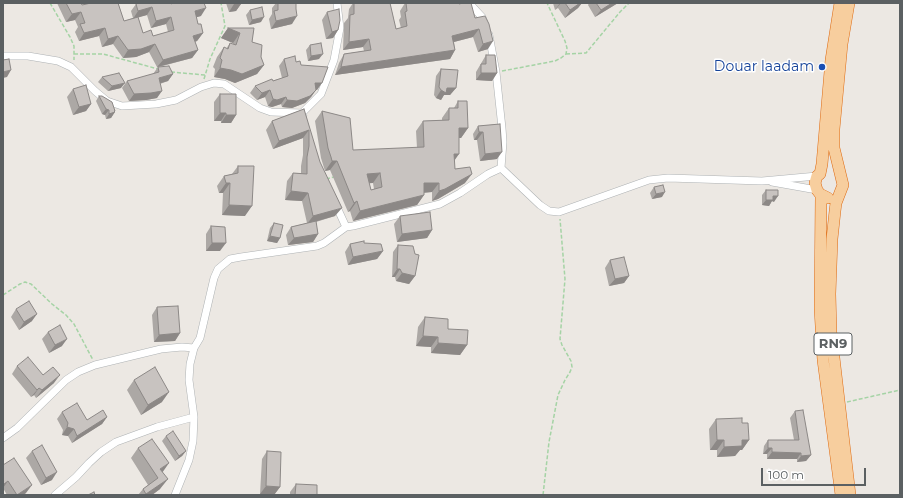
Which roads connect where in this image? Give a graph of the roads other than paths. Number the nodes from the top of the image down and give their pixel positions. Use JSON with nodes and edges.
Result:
{"nodes":[{"id":1,"x":337,"y":3,"type":"edge"},
{"id":2,"x":469,"y":3,"type":"edge"},
{"id":3,"x":840,"y":3,"type":"edge"},
{"id":4,"x":849,"y":3,"type":"edge"},
{"id":5,"x":3,"y":56,"type":"edge"},
{"id":6,"x":302,"y":113,"type":"junction"},
{"id":7,"x":305,"y":124,"type":"edge"},
{"id":8,"x":501,"y":168,"type":"junction"},
{"id":9,"x":819,"y":175,"type":"junction"},
{"id":10,"x":840,"y":176,"type":"junction"},
{"id":11,"x":762,"y":181,"type":"junction"},
{"id":12,"x":819,"y":193,"type":"junction"},
{"id":13,"x":839,"y":193,"type":"junction"},
{"id":14,"x":333,"y":198,"type":"edge"},
{"id":15,"x":346,"y":227,"type":"junction"},
{"id":16,"x":194,"y":348,"type":"junction"},
{"id":17,"x":194,"y":417,"type":"junction"},
{"id":18,"x":3,"y":438,"type":"edge"},
{"id":19,"x":55,"y":495,"type":"edge"},
{"id":20,"x":175,"y":495,"type":"edge"},
{"id":21,"x":841,"y":495,"type":"edge"},
{"id":22,"x":850,"y":495,"type":"edge"}],
"edges":[{"from":1,"to":6,"type":"street"},
{"from":2,"to":8,"type":"street"},
{"from":3,"to":9,"type":"highway","number":"RN9"},
{"from":4,"to":10,"type":"highway","number":"RN9"},
{"from":5,"to":6,"type":"street"},
{"from":6,"to":7,"type":"street"},
{"from":8,"to":11,"type":"street"},
{"from":8,"to":15,"type":"street"},
{"from":9,"to":10,"type":"highway"},
{"from":9,"to":11,"type":"street"},
{"from":9,"to":12,"type":"highway","number":"RN9"},
{"from":10,"to":13,"type":"highway","number":"RN9"},
{"from":11,"to":12,"type":"street"},
{"from":12,"to":13,"type":"highway"},
{"from":12,"to":21,"type":"highway","number":"RN9"},
{"from":13,"to":22,"type":"highway","number":"RN9"},
{"from":14,"to":15,"type":"street"},
{"from":15,"to":16,"type":"street"},
{"from":16,"to":17,"type":"street"},
{"from":16,"to":18,"type":"street"},
{"from":17,"to":19,"type":"street"},
{"from":17,"to":20,"type":"street"}]}
